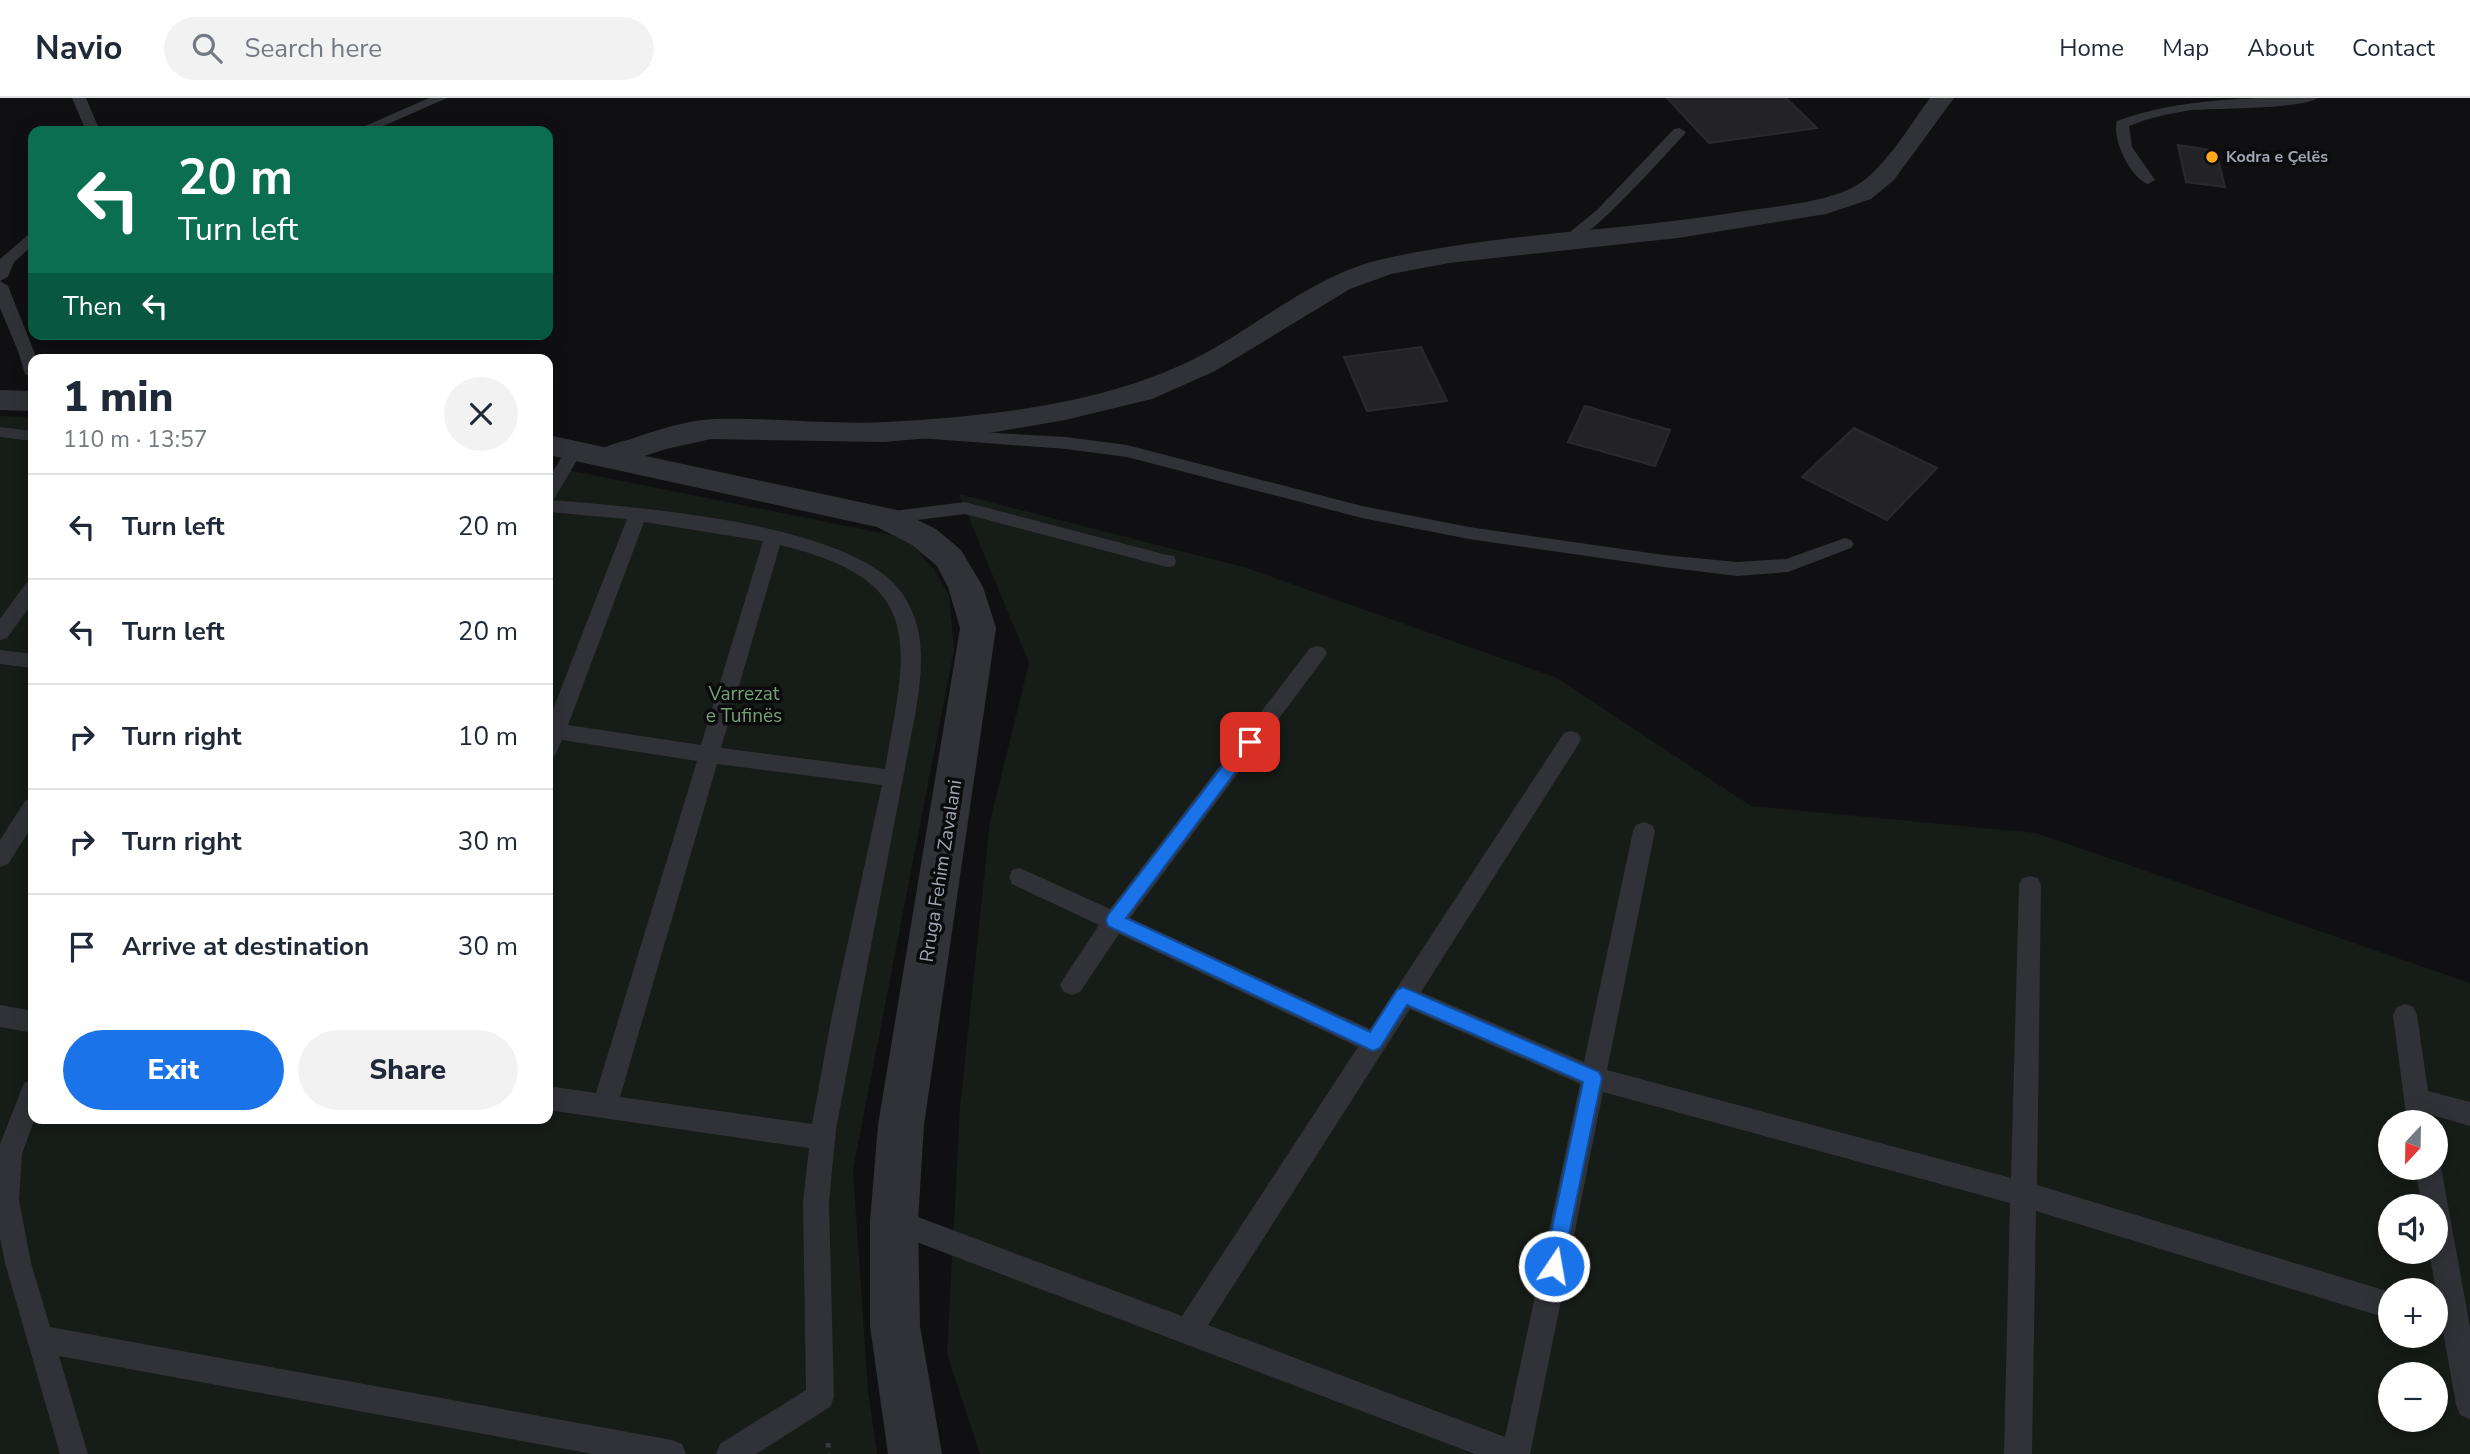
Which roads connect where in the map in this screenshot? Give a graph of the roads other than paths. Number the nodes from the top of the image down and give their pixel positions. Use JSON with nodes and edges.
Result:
{"nodes":[{"id":1,"x":79,"y":98,"type":"edge"},
{"id":2,"x":440,"y":98,"type":"edge"},
{"id":3,"x":1941,"y":98,"type":"edge"},
{"id":4,"x":2310,"y":98,"type":"edge"},
{"id":5,"x":91,"y":126,"type":"edge"},
{"id":6,"x":373,"y":126,"type":"edge"},
{"id":7,"x":1679,"y":132,"type":"dead end"},
{"id":8,"x":2148,"y":180,"type":"dead end"},
{"id":9,"x":28,"y":242,"type":"edge"},
{"id":10,"x":1564,"y":244,"type":"junction"},
{"id":11,"x":0,"y":277,"type":"edge"},
{"id":12,"x":0,"y":286,"type":"edge"},
{"id":13,"x":29,"y":354,"type":"edge"},
{"id":14,"x":0,"y":400,"type":"edge"},
{"id":15,"x":28,"y":401,"type":"edge"},
{"id":16,"x":0,"y":432,"type":"edge"},
{"id":17,"x":884,"y":432,"type":"junction"},
{"id":18,"x":28,"y":435,"type":"edge"},
{"id":19,"x":561,"y":448,"type":"edge"},
{"id":20,"x":610,"y":457,"type":"junction"},
{"id":21,"x":553,"y":477,"type":"edge"},
{"id":22,"x":553,"y":506,"type":"edge"},
{"id":23,"x":638,"y":514,"type":"junction"},
{"id":24,"x":885,"y":517,"type":"junction"},
{"id":25,"x":773,"y":538,"type":"junction"},
{"id":26,"x":1845,"y":544,"type":"dead end"},
{"id":27,"x":1167,"y":561,"type":"dead end"},
{"id":28,"x":28,"y":595,"type":"edge"},
{"id":29,"x":0,"y":633,"type":"edge"},
{"id":30,"x":1317,"y":653,"type":"dead end"},
{"id":31,"x":0,"y":657,"type":"edge"},
{"id":32,"x":28,"y":660,"type":"edge"},
{"id":33,"x":553,"y":729,"type":"edge"},
{"id":34,"x":553,"y":737,"type":"edge"},
{"id":35,"x":1571,"y":739,"type":"dead end"},
{"id":36,"x":709,"y":755,"type":"junction"},
{"id":37,"x":894,"y":778,"type":"junction"},
{"id":38,"x":28,"y":815,"type":"edge"},
{"id":39,"x":1644,"y":831,"type":"dead end"},
{"id":40,"x":0,"y":858,"type":"edge"},
{"id":41,"x":1020,"y":877,"type":"dead end"},
{"id":42,"x":2030,"y":885,"type":"dead end"},
{"id":43,"x":1115,"y":920,"type":"junction"},
{"id":44,"x":1072,"y":985,"type":"dead end"},
{"id":45,"x":1403,"y":995,"type":"junction"},
{"id":46,"x":0,"y":1016,"type":"edge"},
{"id":47,"x":2405,"y":1016,"type":"dead end"},
{"id":48,"x":28,"y":1021,"type":"edge"},
{"id":49,"x":1373,"y":1042,"type":"junction"},
{"id":50,"x":1593,"y":1078,"type":"junction"},
{"id":51,"x":553,"y":1099,"type":"edge"},
{"id":52,"x":28,"y":1104,"type":"edge"},
{"id":53,"x":605,"y":1106,"type":"junction"},
{"id":54,"x":2418,"y":1110,"type":"edge"},
{"id":55,"x":2448,"y":1112,"type":"edge"},
{"id":56,"x":2470,"y":1114,"type":"edge"},
{"id":57,"x":823,"y":1138,"type":"junction"},
{"id":58,"x":2023,"y":1194,"type":"junction"},
{"id":59,"x":894,"y":1221,"type":"junction"},
{"id":60,"x":2378,"y":1302,"type":"edge"},
{"id":61,"x":2448,"y":1329,"type":"edge"},
{"id":62,"x":1188,"y":1331,"type":"junction"},
{"id":63,"x":41,"y":1339,"type":"junction"},
{"id":64,"x":2470,"y":1405,"type":"edge"},
{"id":65,"x":74,"y":1454,"type":"edge"},
{"id":66,"x":673,"y":1454,"type":"edge"},
{"id":67,"x":730,"y":1454,"type":"edge"},
{"id":68,"x":915,"y":1454,"type":"edge"},
{"id":69,"x":1514,"y":1454,"type":"edge"},
{"id":70,"x":2018,"y":1454,"type":"edge"}],
"edges":[{"from":1,"to":5,"type":"lane"},
{"from":2,"to":6,"type":"lane"},
{"from":3,"to":10,"type":"street"},
{"from":4,"to":8,"type":"lane"},
{"from":7,"to":10,"type":"lane"},
{"from":9,"to":11,"type":"lane"},
{"from":10,"to":17,"type":"street"},
{"from":12,"to":13,"type":"lane"},
{"from":14,"to":15,"type":"street"},
{"from":16,"to":18,"type":"lane"},
{"from":17,"to":20,"type":"street"},
{"from":17,"to":26,"type":"lane"},
{"from":19,"to":20,"type":"street","name":"Rruga Fehim Zavalani"},
{"from":19,"to":21,"type":"lane"},
{"from":20,"to":24,"type":"street","name":"Rruga Fehim Zavalani"},
{"from":22,"to":23,"type":"lane"},
{"from":23,"to":25,"type":"lane"},
{"from":23,"to":33,"type":"lane"},
{"from":24,"to":27,"type":"lane"},
{"from":24,"to":59,"type":"street","name":"Rruga Fehim Zavalani"},
{"from":25,"to":36,"type":"lane"},
{"from":25,"to":37,"type":"lane"},
{"from":28,"to":29,"type":"lane"},
{"from":30,"to":43,"type":"lane"},
{"from":31,"to":32,"type":"lane"},
{"from":34,"to":36,"type":"lane"},
{"from":35,"to":45,"type":"lane"},
{"from":36,"to":37,"type":"lane"},
{"from":36,"to":53,"type":"lane"},
{"from":37,"to":57,"type":"lane"},
{"from":38,"to":40,"type":"lane"},
{"from":39,"to":50,"type":"lane"},
{"from":41,"to":43,"type":"lane"},
{"from":42,"to":58,"type":"lane"},
{"from":43,"to":44,"type":"lane"},
{"from":43,"to":49,"type":"lane"},
{"from":45,"to":49,"type":"lane"},
{"from":45,"to":50,"type":"lane"},
{"from":46,"to":48,"type":"lane"},
{"from":47,"to":54,"type":"lane"},
{"from":49,"to":62,"type":"lane"},
{"from":50,"to":58,"type":"lane"},
{"from":50,"to":69,"type":"lane"},
{"from":51,"to":53,"type":"lane"},
{"from":52,"to":63,"type":"lane"},
{"from":53,"to":57,"type":"lane"},
{"from":55,"to":56,"type":"lane"},
{"from":57,"to":67,"type":"lane"},
{"from":58,"to":60,"type":"lane"},
{"from":58,"to":70,"type":"lane"},
{"from":59,"to":62,"type":"lane"},
{"from":59,"to":68,"type":"street","name":"Rruga Fehim Zavalani"},
{"from":61,"to":64,"type":"lane"},
{"from":62,"to":69,"type":"lane"},
{"from":63,"to":65,"type":"lane"},
{"from":63,"to":66,"type":"lane"}]}
